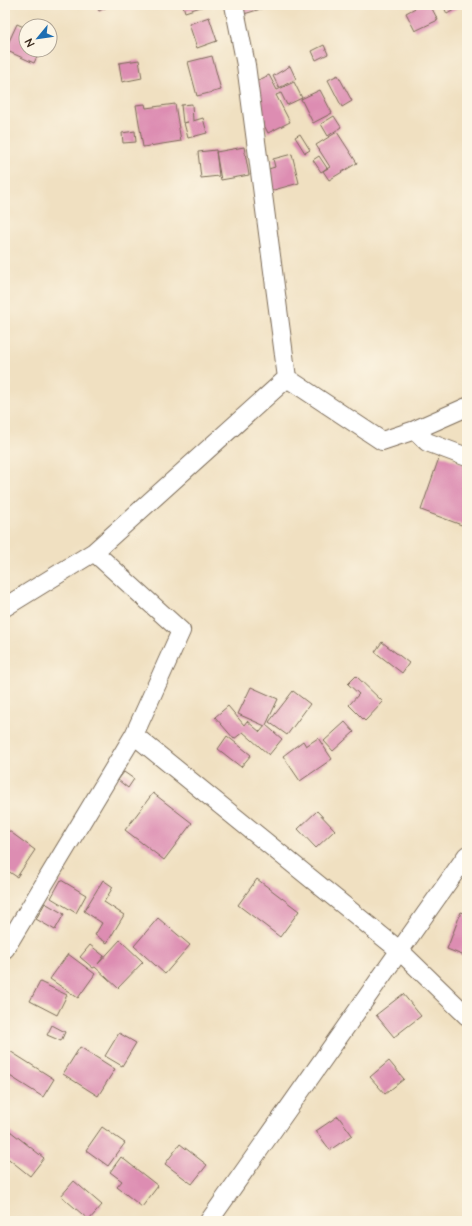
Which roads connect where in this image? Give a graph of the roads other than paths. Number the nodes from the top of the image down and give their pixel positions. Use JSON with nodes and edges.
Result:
{"nodes":[{"id":1,"x":234,"y":5,"type":"edge"},
{"id":2,"x":287,"y":378,"type":"junction"},
{"id":3,"x":467,"y":407,"type":"edge"},
{"id":4,"x":415,"y":430,"type":"junction"},
{"id":5,"x":467,"y":457,"type":"edge"},
{"id":6,"x":94,"y":552,"type":"junction"},
{"id":7,"x":5,"y":607,"type":"edge"},
{"id":8,"x":134,"y":735,"type":"junction"},
{"id":9,"x":467,"y":855,"type":"edge"},
{"id":10,"x":5,"y":949,"type":"edge"},
{"id":11,"x":399,"y":950,"type":"junction"},
{"id":12,"x":467,"y":1016,"type":"edge"},
{"id":13,"x":209,"y":1221,"type":"edge"}],
"edges":[{"from":1,"to":2,"type":"street"},
{"from":2,"to":4,"type":"street"},
{"from":2,"to":6,"type":"street"},
{"from":3,"to":4,"type":"street"},
{"from":4,"to":5,"type":"street"},
{"from":6,"to":7,"type":"street"},
{"from":6,"to":8,"type":"street"},
{"from":8,"to":10,"type":"street"},
{"from":8,"to":11,"type":"street"},
{"from":9,"to":11,"type":"street"},
{"from":11,"to":12,"type":"street"},
{"from":11,"to":13,"type":"street"}]}
